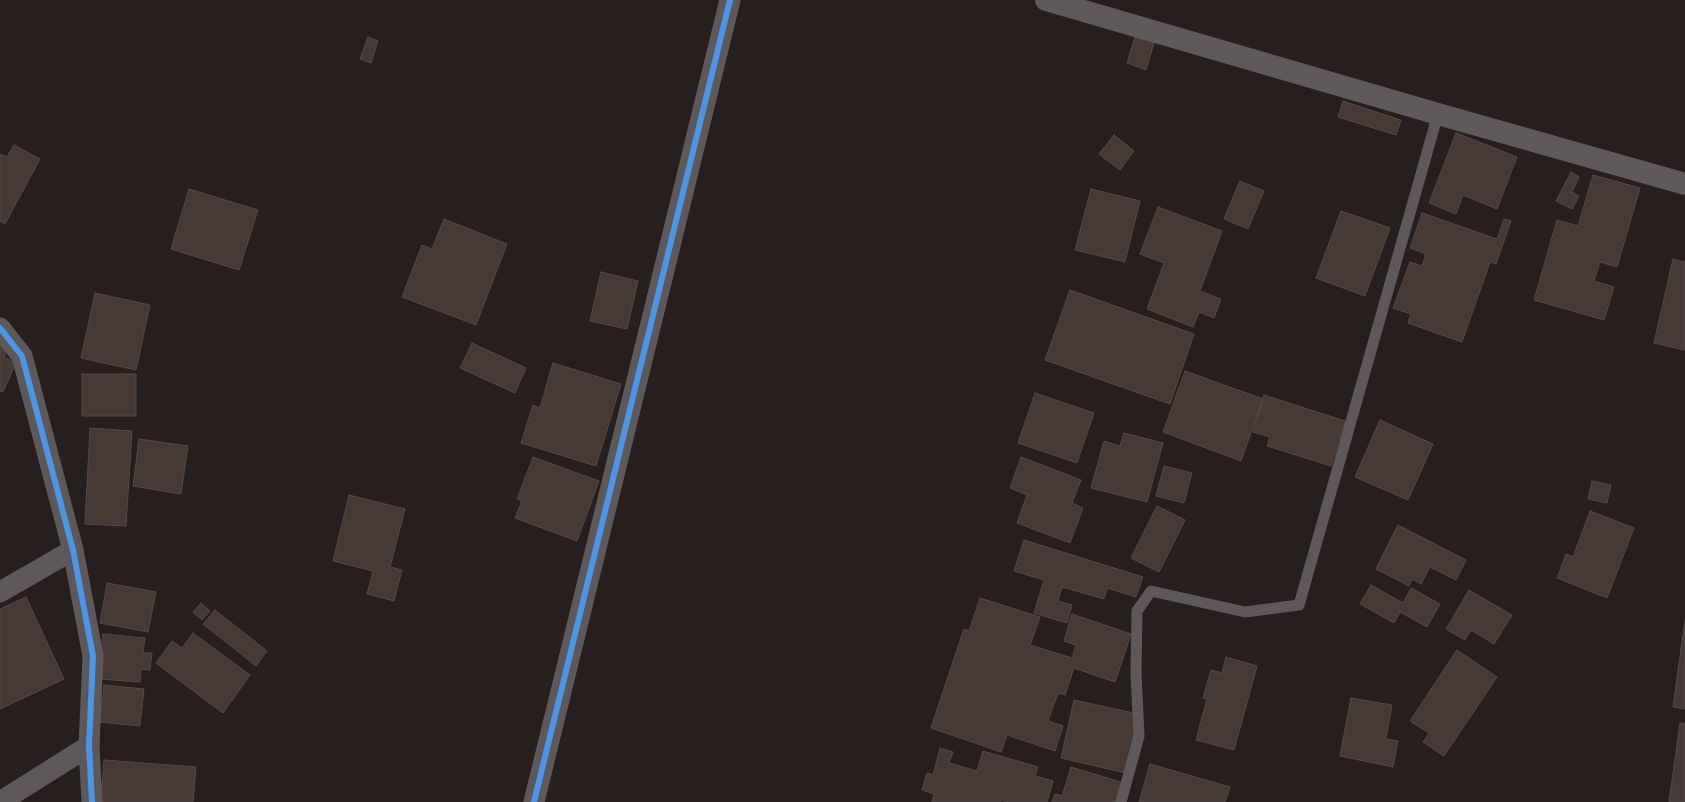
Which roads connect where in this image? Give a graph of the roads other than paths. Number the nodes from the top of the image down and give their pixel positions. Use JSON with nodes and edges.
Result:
{"nodes":[{"id":1,"x":730,"y":0,"type":"edge"},
{"id":2,"x":1046,"y":0,"type":"edge"},
{"id":3,"x":1438,"y":114,"type":"junction"},
{"id":4,"x":1685,"y":184,"type":"edge"},
{"id":5,"x":0,"y":328,"type":"edge"},
{"id":6,"x":72,"y":550,"type":"junction"},
{"id":7,"x":0,"y":592,"type":"edge"},
{"id":8,"x":89,"y":746,"type":"junction"},
{"id":9,"x":0,"y":802,"type":"edge"},
{"id":10,"x":92,"y":802,"type":"edge"},
{"id":11,"x":534,"y":802,"type":"edge"},
{"id":12,"x":1121,"y":802,"type":"edge"}],
"edges":[{"from":1,"to":11,"type":"street"},
{"from":2,"to":3,"type":"main road"},
{"from":3,"to":4,"type":"main road"},
{"from":3,"to":12,"type":"lane"},
{"from":5,"to":6,"type":"street"},
{"from":6,"to":7,"type":"street"},
{"from":6,"to":8,"type":"street"},
{"from":8,"to":9,"type":"street"},
{"from":8,"to":10,"type":"street"}]}
